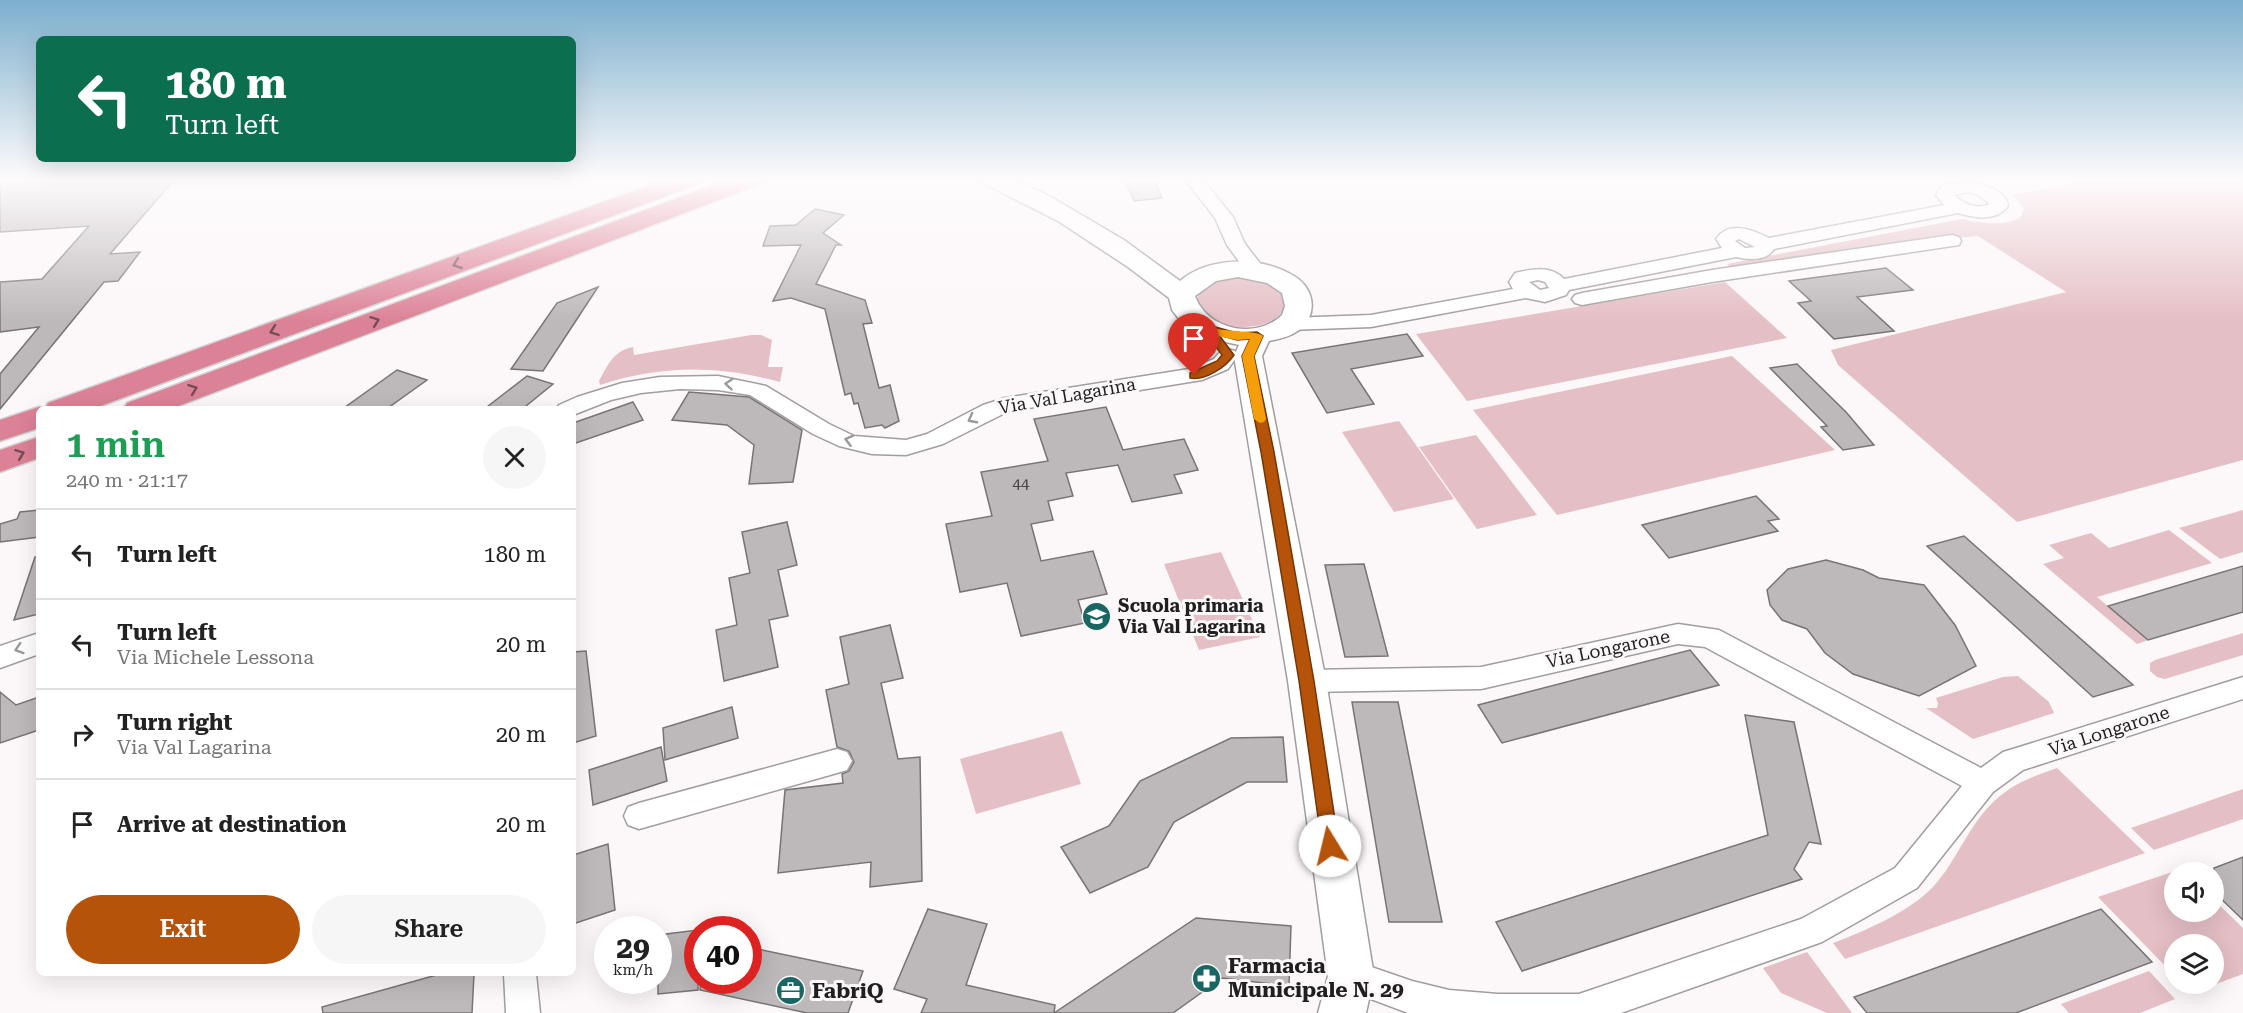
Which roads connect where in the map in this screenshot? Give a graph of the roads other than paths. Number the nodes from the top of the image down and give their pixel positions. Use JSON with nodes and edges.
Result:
{"nodes":[{"id":1,"x":561,"y":226,"type":"edge"},
{"id":2,"x":626,"y":226,"type":"edge"},
{"id":3,"x":1082,"y":226,"type":"edge"},
{"id":4,"x":1228,"y":226,"type":"edge"},
{"id":5,"x":1819,"y":226,"type":"edge"},
{"id":6,"x":1952,"y":241,"type":"dead end"},
{"id":7,"x":1236,"y":245,"type":"junction"},
{"id":8,"x":1731,"y":247,"type":"junction"},
{"id":9,"x":1693,"y":260,"type":"junction"},
{"id":10,"x":1142,"y":265,"type":"junction"},
{"id":11,"x":1256,"y":271,"type":"junction"},
{"id":12,"x":1210,"y":273,"type":"junction"},
{"id":13,"x":1712,"y":276,"type":"junction"},
{"id":14,"x":1554,"y":281,"type":"junction"},
{"id":15,"x":1523,"y":287,"type":"junction"},
{"id":16,"x":1296,"y":292,"type":"junction"},
{"id":17,"x":1181,"y":295,"type":"junction"},
{"id":18,"x":1582,"y":299,"type":"dead end"},
{"id":19,"x":1289,"y":324,"type":"junction"},
{"id":20,"x":1208,"y":328,"type":"junction"},
{"id":21,"x":1257,"y":336,"type":"junction"},
{"id":22,"x":1228,"y":355,"type":"junction"},
{"id":23,"x":1254,"y":394,"type":"junction"},
{"id":24,"x":70,"y":406,"type":"edge"},
{"id":25,"x":149,"y":406,"type":"edge"},
{"id":26,"x":575,"y":406,"type":"edge"},
{"id":27,"x":36,"y":418,"type":"edge"},
{"id":28,"x":0,"y":431,"type":"edge"},
{"id":29,"x":36,"y":448,"type":"edge"},
{"id":30,"x":0,"y":461,"type":"edge"},
{"id":31,"x":36,"y":644,"type":"edge"},
{"id":32,"x":0,"y":657,"type":"edge"},
{"id":33,"x":1306,"y":681,"type":"junction"},
{"id":34,"x":2242,"y":689,"type":"edge"},
{"id":35,"x":837,"y":761,"type":"dead end"},
{"id":36,"x":1983,"y":783,"type":"junction"},
{"id":37,"x":639,"y":816,"type":"dead end"},
{"id":38,"x":520,"y":976,"type":"edge"},
{"id":39,"x":1346,"y":995,"type":"edge"},
{"id":40,"x":1576,"y":1012,"type":"edge"},
{"id":41,"x":523,"y":1013,"type":"edge"}],
"edges":[{"from":1,"to":24,"type":"highway","one_way":true},
{"from":25,"to":2,"type":"highway","one_way":true},
{"from":3,"to":10,"type":"street"},
{"from":4,"to":7,"type":"street"},
{"from":5,"to":8,"type":"street"},
{"from":6,"to":13,"type":"street"},
{"from":7,"to":11,"type":"street"},
{"from":7,"to":12,"type":"street"},
{"from":8,"to":9,"type":"street"},
{"from":8,"to":14,"type":"street"},
{"from":9,"to":13,"type":"street"},
{"from":9,"to":14,"type":"street"},
{"from":10,"to":12,"type":"street"},
{"from":10,"to":17,"type":"street"},
{"from":11,"to":12,"type":"street"},
{"from":11,"to":16,"type":"street"},
{"from":12,"to":17,"type":"street"},
{"from":13,"to":18,"type":"street"},
{"from":14,"to":15,"type":"street"},
{"from":15,"to":16,"type":"street"},
{"from":15,"to":19,"type":"street"},
{"from":16,"to":19,"type":"street"},
{"from":17,"to":20,"type":"street"},
{"from":19,"to":21,"type":"street"},
{"from":20,"to":21,"type":"street"},
{"from":20,"to":22,"type":"street"},
{"from":21,"to":23,"type":"street"},
{"from":22,"to":23,"type":"street"},
{"from":22,"to":26,"type":"street","name":"Via Val Lagarina","one_way":true},
{"from":23,"to":33,"type":"street"},
{"from":27,"to":28,"type":"highway"},
{"from":30,"to":29,"type":"highway","one_way":true},
{"from":31,"to":32,"type":"street","one_way":true},
{"from":33,"to":36,"type":"street","name":"Via Longarone"},
{"from":33,"to":39,"type":"street"},
{"from":34,"to":36,"type":"street","name":"Via Longarone"},
{"from":35,"to":37,"type":"street"},
{"from":36,"to":40,"type":"street","name":"Via Longarone"},
{"from":38,"to":41,"type":"street"},
{"from":39,"to":40,"type":"street","name":"Via Longarone"}]}
